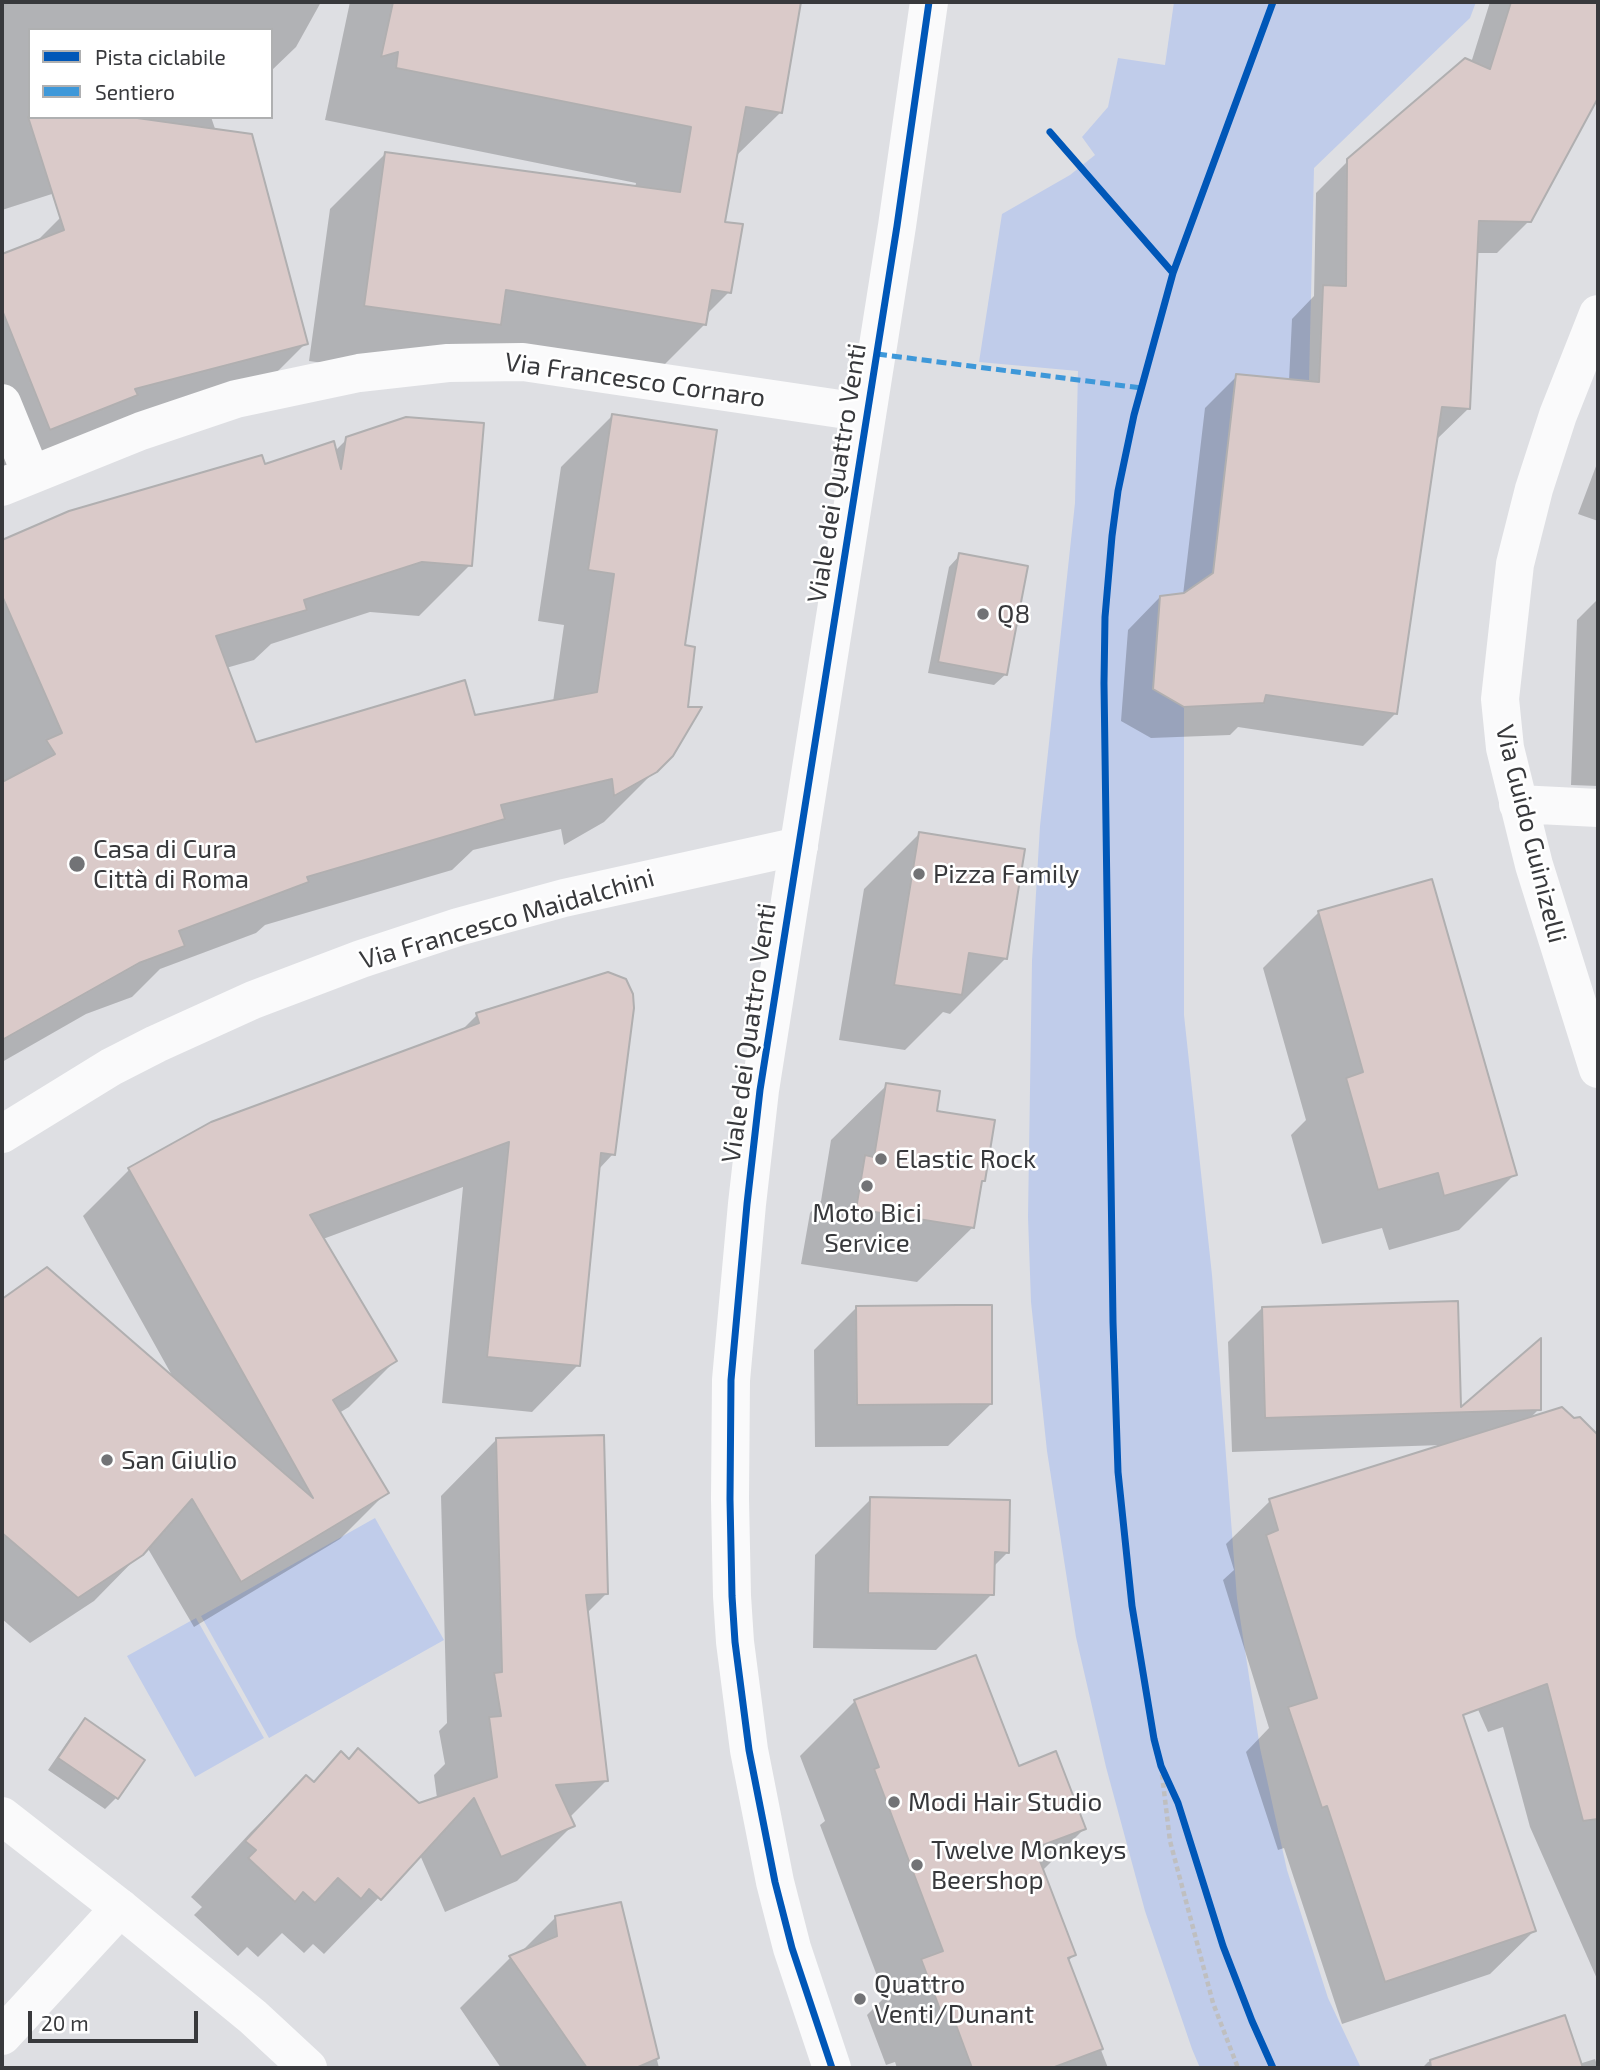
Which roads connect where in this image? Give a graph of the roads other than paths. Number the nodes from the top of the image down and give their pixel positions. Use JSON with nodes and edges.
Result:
{"nodes":[{"id":1,"x":929,"y":2,"type":"edge"},
{"id":2,"x":1598,"y":314,"type":"edge"},
{"id":3,"x":2,"y":403,"type":"edge"},
{"id":4,"x":867,"y":413,"type":"junction"},
{"id":5,"x":16,"y":481,"type":"edge"},
{"id":6,"x":1518,"y":804,"type":"junction"},
{"id":7,"x":1598,"y":808,"type":"edge"},
{"id":8,"x":799,"y":846,"type":"junction"},
{"id":9,"x":1598,"y":1069,"type":"edge"},
{"id":10,"x":2,"y":1134,"type":"edge"},
{"id":11,"x":2,"y":1816,"type":"edge"},
{"id":12,"x":120,"y":1908,"type":"junction"},
{"id":13,"x":2,"y":2036,"type":"edge"},
{"id":14,"x":308,"y":2068,"type":"edge"},
{"id":15,"x":832,"y":2068,"type":"edge"}],
"edges":[{"from":1,"to":4,"type":"street","name":"Viale dei Quattro Venti"},
{"from":2,"to":6,"type":"street","name":"Via Guido Guinizelli"},
{"from":3,"to":5,"type":"street"},
{"from":4,"to":5,"type":"street","name":"Via Francesco Cornaro"},
{"from":4,"to":8,"type":"street","name":"Viale dei Quattro Venti"},
{"from":6,"to":7,"type":"street"},
{"from":6,"to":9,"type":"street","name":"Via Guido Guinizelli"},
{"from":8,"to":10,"type":"street","name":"Via Francesco Maidalchini"},
{"from":8,"to":15,"type":"street","name":"Viale dei Quattro Venti"},
{"from":11,"to":12,"type":"street"},
{"from":12,"to":13,"type":"street"},
{"from":12,"to":14,"type":"street"}]}
